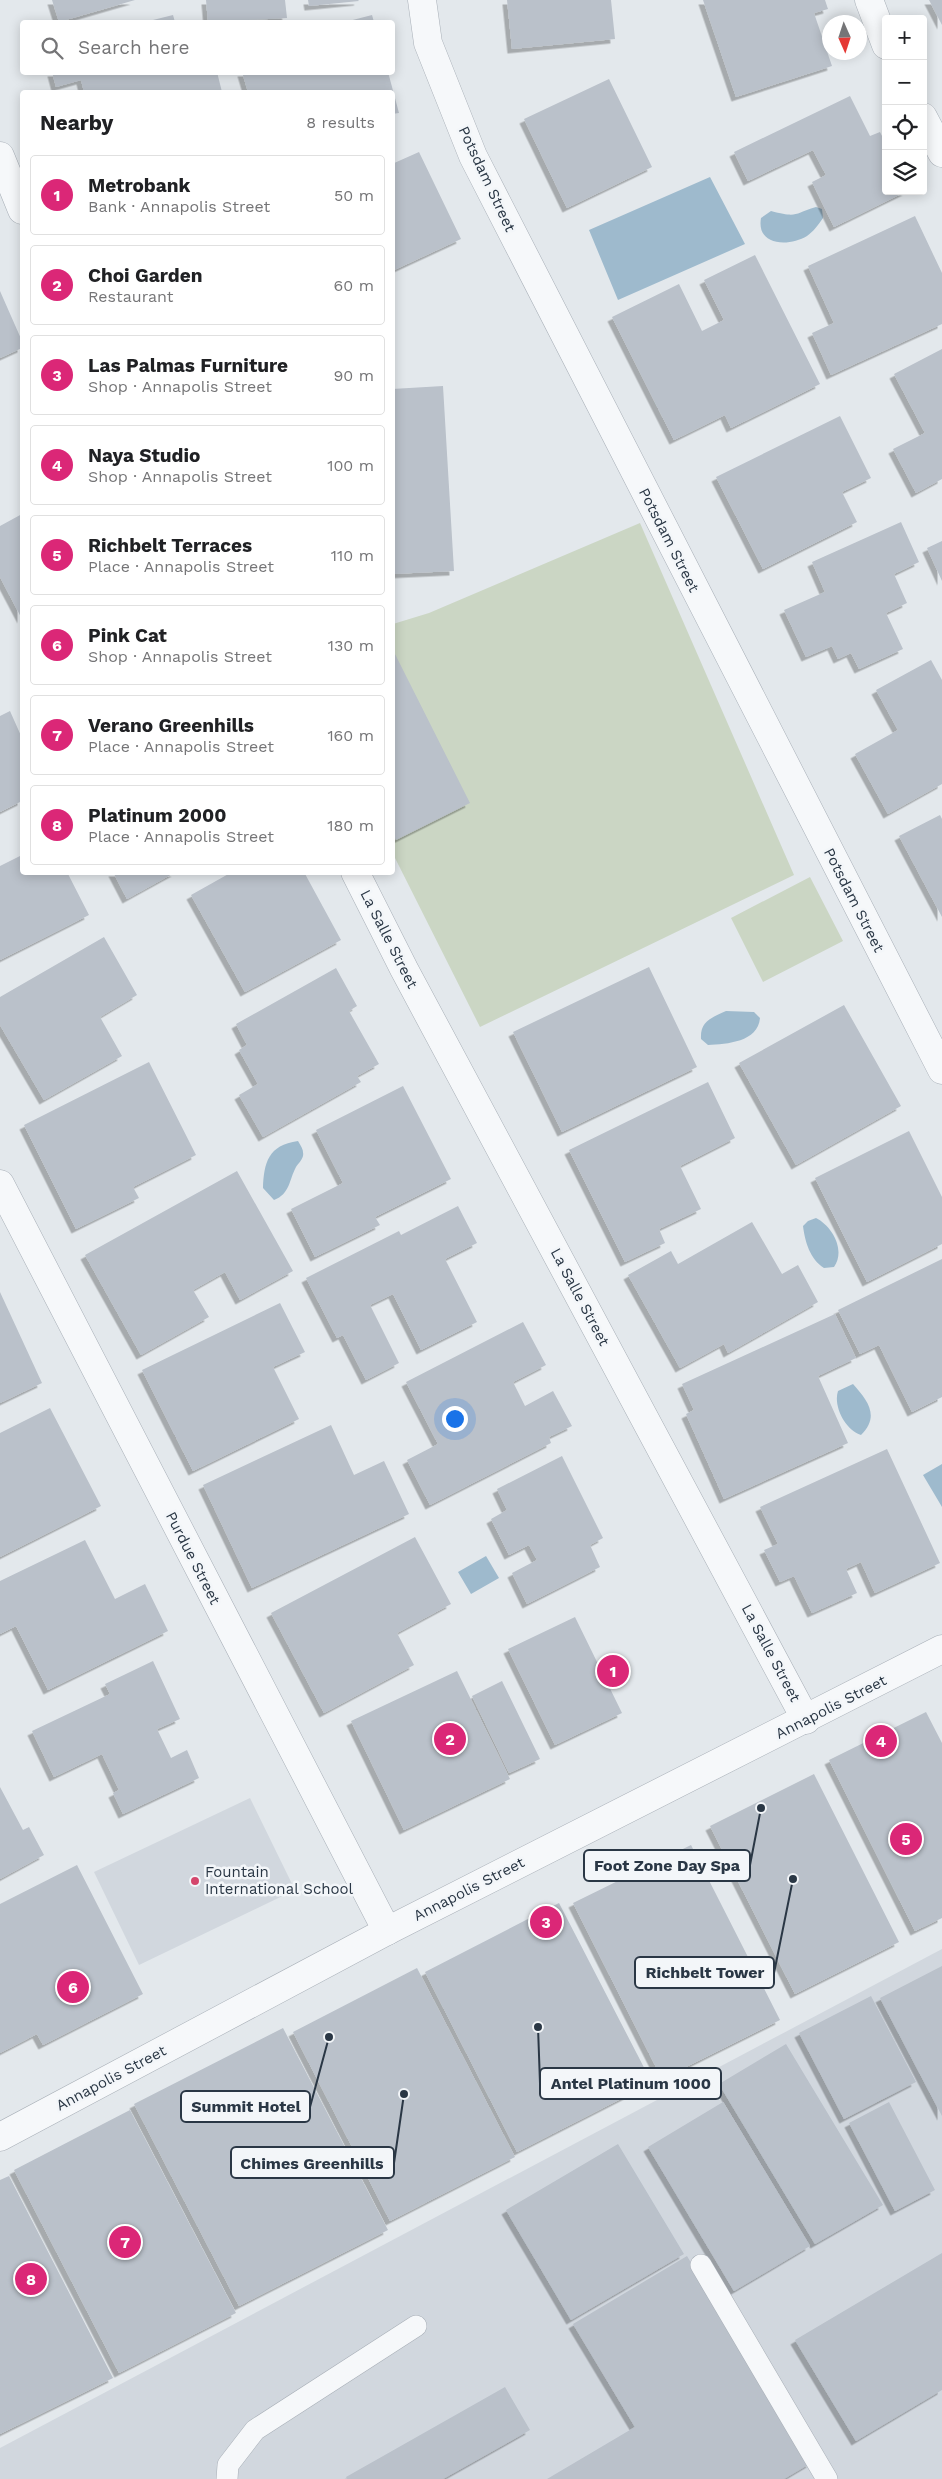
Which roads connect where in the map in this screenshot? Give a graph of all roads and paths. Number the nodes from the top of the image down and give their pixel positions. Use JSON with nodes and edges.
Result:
{"nodes":[{"id":1,"x":422,"y":0,"type":"edge"},
{"id":2,"x":869,"y":0,"type":"edge"},
{"id":3,"x":882,"y":34,"type":"edge"},
{"id":4,"x":927,"y":125,"type":"edge"},
{"id":5,"x":942,"y":153,"type":"edge"},
{"id":6,"x":0,"y":156,"type":"edge"},
{"id":7,"x":20,"y":205,"type":"edge"},
{"id":8,"x":357,"y":875,"type":"edge"},
{"id":9,"x":942,"y":1070,"type":"edge"},
{"id":10,"x":0,"y":1184,"type":"edge"},
{"id":11,"x":942,"y":1649,"type":"edge"},
{"id":12,"x":806,"y":1720,"type":"junction"},
{"id":13,"x":387,"y":1931,"type":"junction"},
{"id":14,"x":0,"y":2137,"type":"edge"},
{"id":15,"x":701,"y":2265,"type":"dead end"},
{"id":16,"x":416,"y":2326,"type":"dead end"},
{"id":17,"x":227,"y":2479,"type":"edge"},
{"id":18,"x":827,"y":2479,"type":"edge"}],
"edges":[{"from":1,"to":9,"type":"street","name":"Potsdam Street"},
{"from":2,"to":3,"type":"street"},
{"from":4,"to":5,"type":"street"},
{"from":6,"to":7,"type":"street"},
{"from":8,"to":12,"type":"street","name":"La Salle Street"},
{"from":10,"to":13,"type":"street","name":"Purdue Street"},
{"from":11,"to":12,"type":"street","name":"Annapolis Street"},
{"from":12,"to":13,"type":"street","name":"Annapolis Street"},
{"from":13,"to":14,"type":"street","name":"Annapolis Street"},
{"from":15,"to":18,"type":"lane"},
{"from":16,"to":17,"type":"lane"}]}
